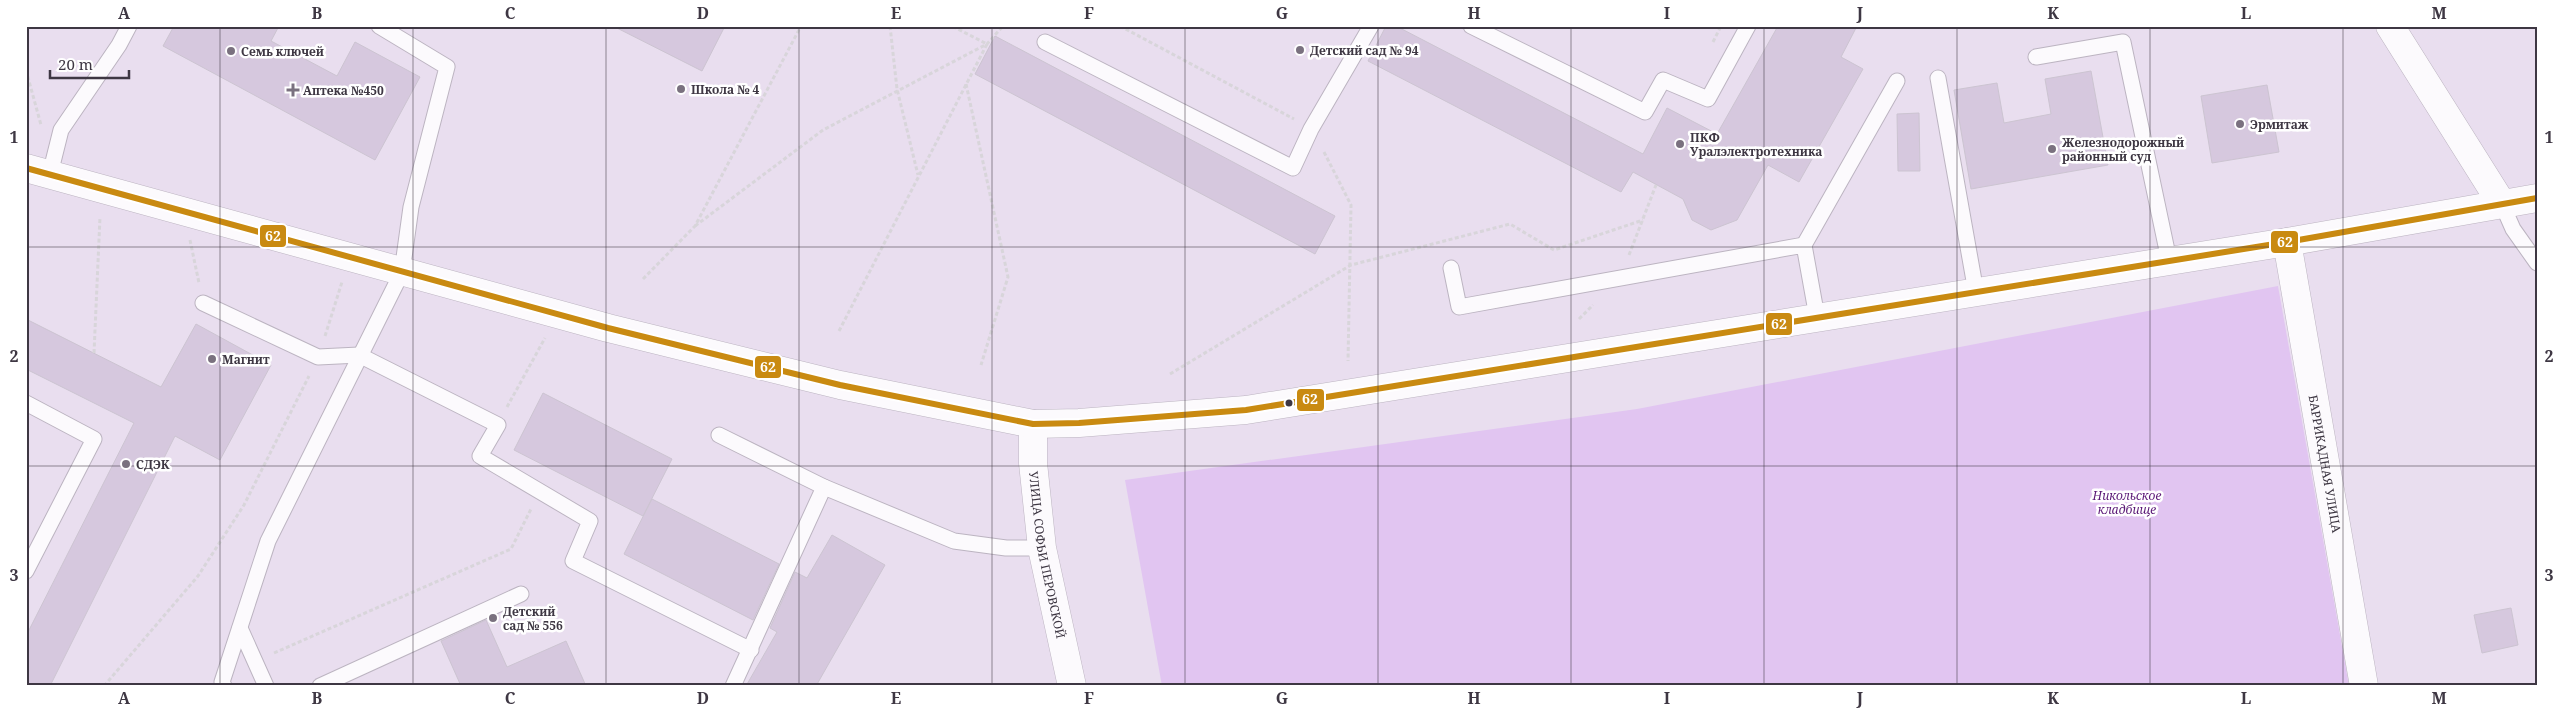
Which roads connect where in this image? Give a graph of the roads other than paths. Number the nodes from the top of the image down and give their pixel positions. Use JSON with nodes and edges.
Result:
{"nodes":[{"id":1,"x":129,"y":26,"type":"edge"},
{"id":2,"x":379,"y":26,"type":"edge"},
{"id":3,"x":1371,"y":26,"type":"edge"},
{"id":4,"x":1471,"y":26,"type":"edge"},
{"id":5,"x":1748,"y":26,"type":"edge"},
{"id":6,"x":2390,"y":26,"type":"edge"},
{"id":7,"x":1045,"y":42,"type":"dead end"},
{"id":8,"x":2036,"y":57,"type":"dead end"},
{"id":9,"x":1938,"y":78,"type":"dead end"},
{"id":10,"x":1897,"y":81,"type":"dead end"},
{"id":11,"x":38,"y":171,"type":"edge"},
{"id":12,"x":2537,"y":198,"type":"edge"},
{"id":13,"x":2502,"y":204,"type":"junction"},
{"id":14,"x":2287,"y":242,"type":"junction"},
{"id":15,"x":1804,"y":245,"type":"junction"},
{"id":16,"x":2169,"y":260,"type":"junction"},
{"id":17,"x":2537,"y":263,"type":"edge"},
{"id":18,"x":1451,"y":268,"type":"dead end"},
{"id":19,"x":402,"y":272,"type":"junction"},
{"id":20,"x":1976,"y":292,"type":"junction"},
{"id":21,"x":203,"y":303,"type":"road end"},
{"id":22,"x":1818,"y":316,"type":"junction"},
{"id":23,"x":359,"y":355,"type":"junction"},
{"id":24,"x":26,"y":403,"type":"edge"},
{"id":25,"x":1033,"y":424,"type":"junction"},
{"id":26,"x":719,"y":435,"type":"dead end"},
{"id":27,"x":824,"y":487,"type":"junction"},
{"id":28,"x":1042,"y":548,"type":"junction"},
{"id":29,"x":26,"y":571,"type":"edge"},
{"id":30,"x":522,"y":594,"type":"dead end"},
{"id":31,"x":240,"y":628,"type":"junction"},
{"id":32,"x":751,"y":650,"type":"junction"},
{"id":33,"x":224,"y":686,"type":"edge"},
{"id":34,"x":266,"y":686,"type":"edge"},
{"id":35,"x":320,"y":686,"type":"edge"},
{"id":36,"x":733,"y":686,"type":"edge"},
{"id":37,"x":1072,"y":686,"type":"edge"},
{"id":38,"x":2364,"y":686,"type":"edge"}],
"edges":[{"from":1,"to":11,"type":"lane"},
{"from":2,"to":19,"type":"lane"},
{"from":3,"to":7,"type":"lane"},
{"from":4,"to":5,"type":"lane"},
{"from":6,"to":13,"type":"main road"},
{"from":8,"to":16,"type":"lane"},
{"from":9,"to":20,"type":"lane"},
{"from":10,"to":15,"type":"lane"},
{"from":11,"to":19,"type":"main road"},
{"from":12,"to":13,"type":"main road"},
{"from":13,"to":14,"type":"main road"},
{"from":13,"to":17,"type":"lane"},
{"from":14,"to":16,"type":"main road"},
{"from":14,"to":38,"type":"main road","name":"БАРРИКАДНАЯ УЛИЦА"},
{"from":15,"to":18,"type":"lane"},
{"from":15,"to":22,"type":"lane"},
{"from":16,"to":20,"type":"main road"},
{"from":19,"to":23,"type":"lane"},
{"from":19,"to":25,"type":"main road"},
{"from":20,"to":22,"type":"main road"},
{"from":21,"to":23,"type":"lane"},
{"from":22,"to":25,"type":"main road"},
{"from":23,"to":31,"type":"lane"},
{"from":23,"to":32,"type":"lane"},
{"from":24,"to":29,"type":"lane"},
{"from":25,"to":28,"type":"main road","name":"УЛИЦА СОФЬИ ПЕРОВСКОЙ"},
{"from":26,"to":27,"type":"lane"},
{"from":27,"to":28,"type":"lane"},
{"from":27,"to":32,"type":"lane"},
{"from":28,"to":37,"type":"main road","name":"УЛИЦА СОФЬИ ПЕРОВСКОЙ"},
{"from":30,"to":35,"type":"lane"},
{"from":31,"to":33,"type":"lane"},
{"from":31,"to":34,"type":"lane"},
{"from":32,"to":36,"type":"lane"}]}
